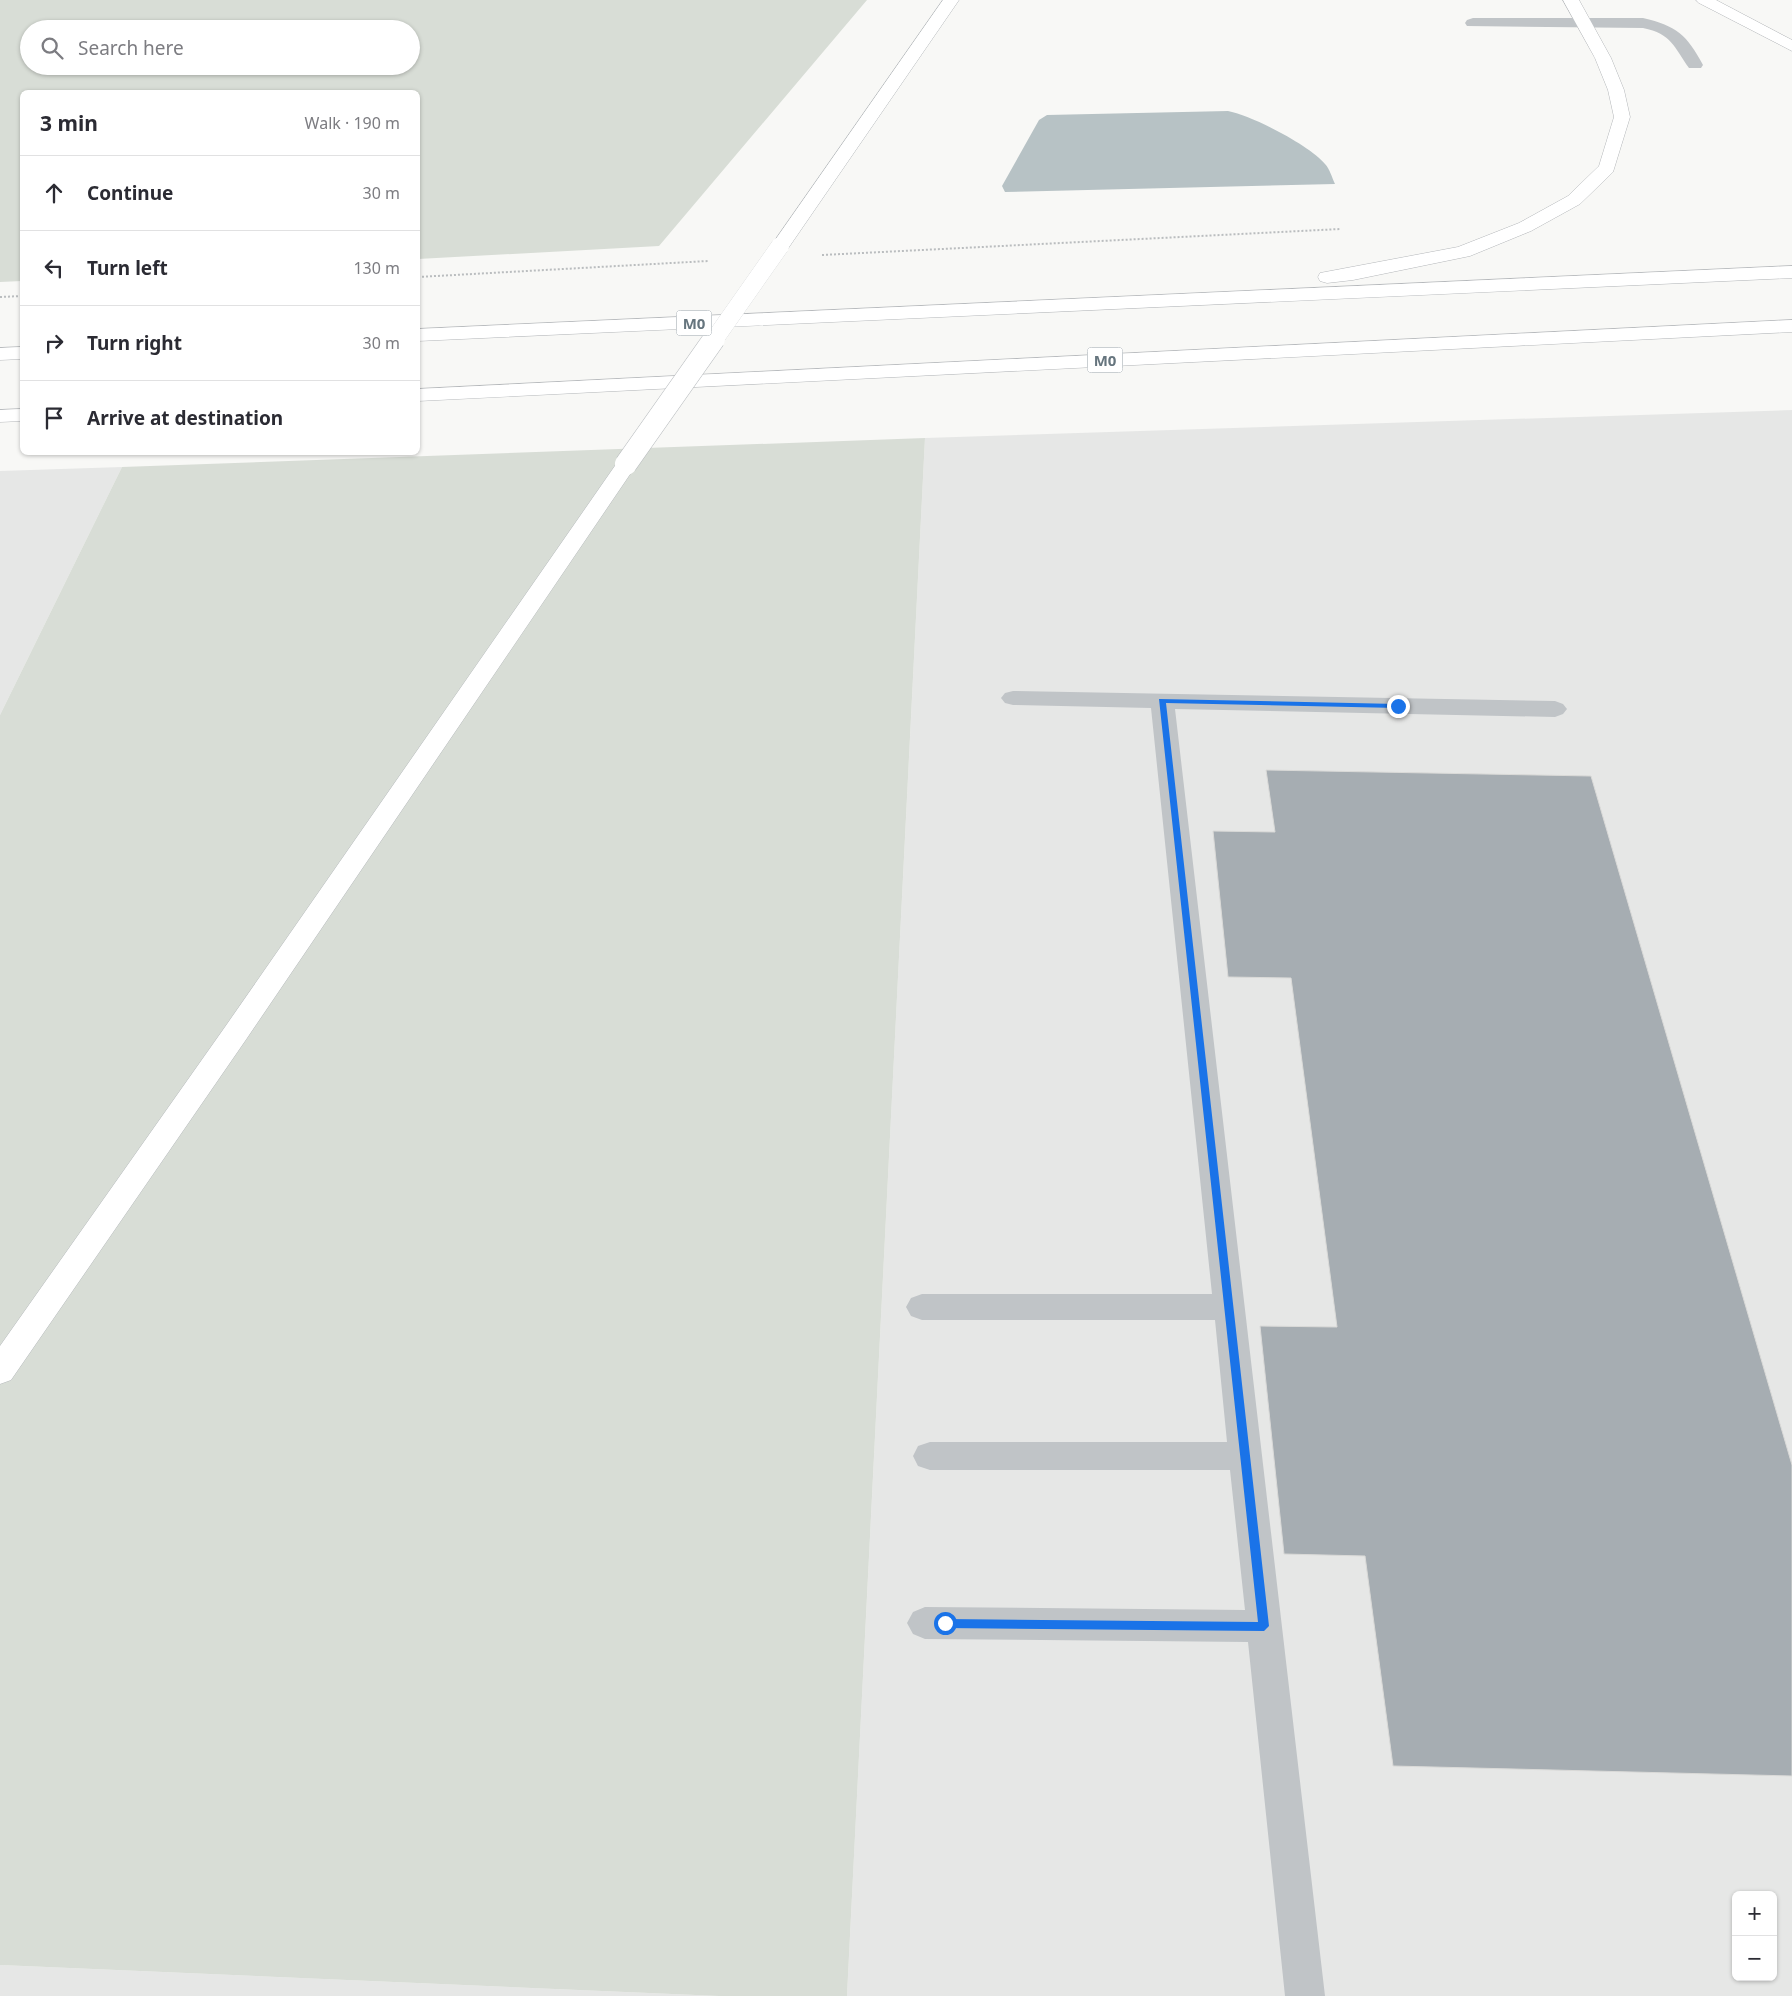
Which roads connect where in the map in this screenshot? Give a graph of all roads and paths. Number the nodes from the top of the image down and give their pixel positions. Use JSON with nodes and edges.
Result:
{"nodes":[{"id":1,"x":951,"y":0,"type":"edge"},
{"id":2,"x":1571,"y":0,"type":"edge"},
{"id":3,"x":1704,"y":0,"type":"edge"},
{"id":4,"x":1584,"y":22,"type":"junction"},
{"id":5,"x":1474,"y":23,"type":"dead end"},
{"id":6,"x":1792,"y":46,"type":"edge"},
{"id":7,"x":1695,"y":64,"type":"dead end"},
{"id":8,"x":1340,"y":229,"type":"dead end"},
{"id":9,"x":816,"y":256,"type":"dead end"},
{"id":10,"x":708,"y":261,"type":"dead end"},
{"id":11,"x":1792,"y":272,"type":"edge"},
{"id":12,"x":420,"y":277,"type":"edge"},
{"id":13,"x":20,"y":296,"type":"edge"},
{"id":14,"x":0,"y":297,"type":"edge"},
{"id":15,"x":970,"y":310,"type":"junction"},
{"id":16,"x":1792,"y":326,"type":"edge"},
{"id":17,"x":420,"y":335,"type":"edge"},
{"id":18,"x":20,"y":353,"type":"edge"},
{"id":19,"x":0,"y":354,"type":"edge"},
{"id":20,"x":420,"y":395,"type":"edge"},
{"id":21,"x":20,"y":414,"type":"edge"},
{"id":22,"x":0,"y":416,"type":"edge"},
{"id":23,"x":1013,"y":698,"type":"dead end"},
{"id":24,"x":1162,"y":700,"type":"junction"},
{"id":25,"x":1555,"y":709,"type":"dead end"},
{"id":26,"x":922,"y":1307,"type":"dead end"},
{"id":27,"x":1229,"y":1307,"type":"junction"},
{"id":28,"x":0,"y":1371,"type":"edge"},
{"id":29,"x":930,"y":1456,"type":"dead end"},
{"id":30,"x":1245,"y":1456,"type":"junction"},
{"id":31,"x":925,"y":1623,"type":"dead end"},
{"id":32,"x":1264,"y":1626,"type":"junction"},
{"id":33,"x":1305,"y":1996,"type":"edge"}],
"edges":[{"from":1,"to":28,"type":"main road","bridge":true},
{"from":2,"to":4,"type":"main road"},
{"from":3,"to":6,"type":"main road"},
{"from":4,"to":5,"type":"lane"},
{"from":4,"to":7,"type":"lane"},
{"from":4,"to":15,"type":"main road"},
{"from":8,"to":9,"type":"path"},
{"from":10,"to":12,"type":"path"},
{"from":11,"to":15,"type":"main road","number":"M0"},
{"from":13,"to":14,"type":"path"},
{"from":15,"to":17,"type":"main road","number":"M0"},
{"from":16,"to":20,"type":"main road","number":"M0"},
{"from":18,"to":19,"type":"main road"},
{"from":21,"to":22,"type":"main road"},
{"from":23,"to":24,"type":"lane"},
{"from":24,"to":25,"type":"lane"},
{"from":24,"to":27,"type":"lane"},
{"from":26,"to":27,"type":"lane"},
{"from":27,"to":30,"type":"lane"},
{"from":29,"to":30,"type":"lane"},
{"from":30,"to":32,"type":"lane"},
{"from":31,"to":32,"type":"lane"},
{"from":32,"to":33,"type":"lane"}]}
